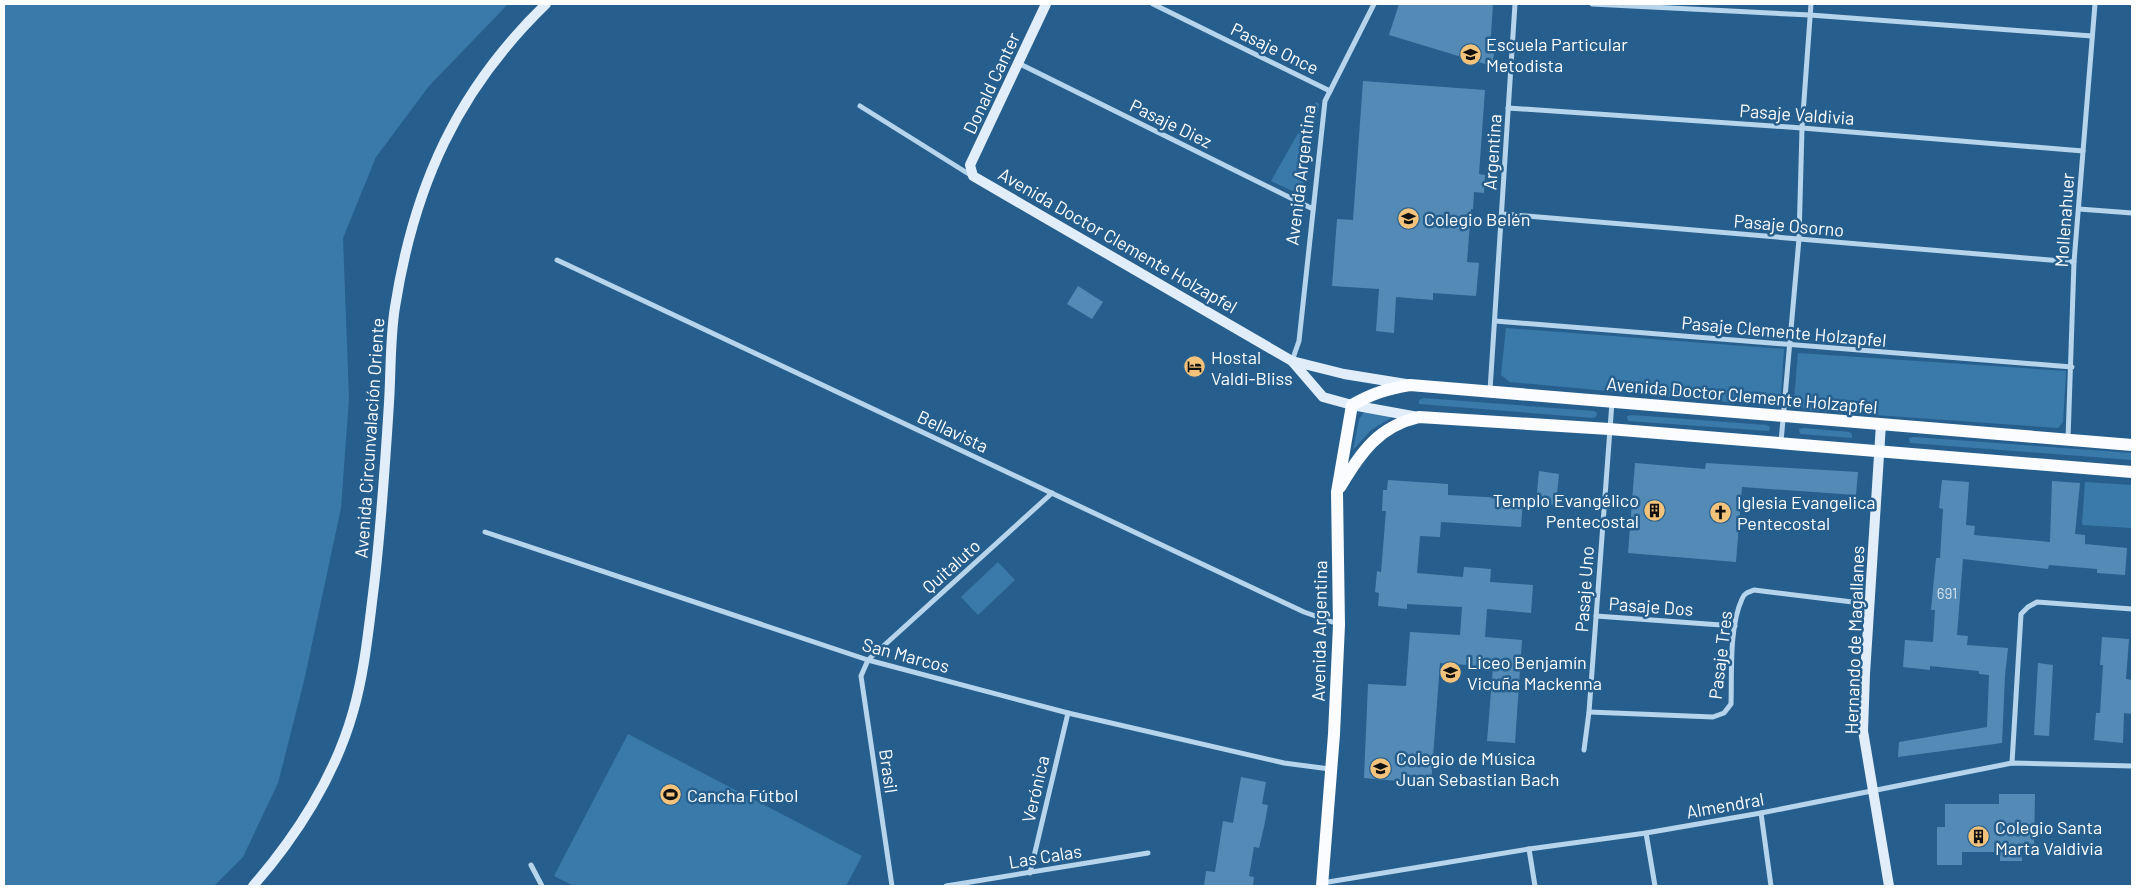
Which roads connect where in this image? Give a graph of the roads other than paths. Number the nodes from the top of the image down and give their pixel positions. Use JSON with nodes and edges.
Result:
{"nodes":[{"id":1,"x":546,"y":4,"type":"edge"},
{"id":2,"x":1046,"y":4,"type":"edge"},
{"id":3,"x":1153,"y":4,"type":"edge"},
{"id":4,"x":1374,"y":4,"type":"edge"},
{"id":5,"x":1515,"y":4,"type":"edge"},
{"id":6,"x":1592,"y":4,"type":"edge"},
{"id":7,"x":1811,"y":4,"type":"edge"},
{"id":8,"x":2095,"y":4,"type":"edge"},
{"id":9,"x":1810,"y":15,"type":"junction"},
{"id":10,"x":2092,"y":36,"type":"junction"},
{"id":11,"x":1018,"y":63,"type":"junction"},
{"id":12,"x":1330,"y":91,"type":"junction"},
{"id":13,"x":860,"y":106,"type":"dead end"},
{"id":14,"x":1508,"y":108,"type":"junction"},
{"id":15,"x":1802,"y":128,"type":"junction"},
{"id":16,"x":2083,"y":152,"type":"junction"},
{"id":17,"x":973,"y":176,"type":"junction"},
{"id":18,"x":1313,"y":208,"type":"junction"},
{"id":19,"x":2078,"y":210,"type":"junction"},
{"id":20,"x":2132,"y":213,"type":"edge"},
{"id":21,"x":1502,"y":214,"type":"junction"},
{"id":22,"x":1799,"y":240,"type":"junction"},
{"id":23,"x":557,"y":260,"type":"dead end"},
{"id":24,"x":2074,"y":262,"type":"junction"},
{"id":25,"x":1494,"y":321,"type":"junction"},
{"id":26,"x":1789,"y":345,"type":"junction"},
{"id":27,"x":1292,"y":361,"type":"junction"},
{"id":28,"x":2072,"y":367,"type":"junction"},
{"id":29,"x":1410,"y":385,"type":"junction"},
{"id":30,"x":1490,"y":392,"type":"junction"},
{"id":31,"x":1612,"y":401,"type":"junction"},
{"id":32,"x":1352,"y":405,"type":"junction"},
{"id":33,"x":1783,"y":416,"type":"junction"},
{"id":34,"x":1419,"y":418,"type":"junction"},
{"id":35,"x":1881,"y":424,"type":"junction"},
{"id":36,"x":1609,"y":429,"type":"junction"},
{"id":37,"x":2068,"y":439,"type":"junction"},
{"id":38,"x":1781,"y":444,"type":"junction"},
{"id":39,"x":2132,"y":445,"type":"edge"},
{"id":40,"x":1879,"y":452,"type":"junction"},
{"id":41,"x":2132,"y":472,"type":"edge"},
{"id":42,"x":1337,"y":492,"type":"junction"},
{"id":43,"x":1052,"y":493,"type":"junction"},
{"id":44,"x":485,"y":532,"type":"dead end"},
{"id":45,"x":1870,"y":604,"type":"junction"},
{"id":46,"x":2132,"y":609,"type":"edge"},
{"id":47,"x":1596,"y":616,"type":"junction"},
{"id":48,"x":1339,"y":625,"type":"junction"},
{"id":49,"x":1734,"y":626,"type":"junction"},
{"id":50,"x":868,"y":660,"type":"junction"},
{"id":51,"x":1589,"y":712,"type":"junction"},
{"id":52,"x":1068,"y":713,"type":"junction"},
{"id":53,"x":1584,"y":750,"type":"dead end"},
{"id":54,"x":2012,"y":763,"type":"junction"},
{"id":55,"x":2132,"y":766,"type":"edge"},
{"id":56,"x":1330,"y":769,"type":"junction"},
{"id":57,"x":1874,"y":790,"type":"junction"},
{"id":58,"x":1761,"y":813,"type":"junction"},
{"id":59,"x":1646,"y":833,"type":"junction"},
{"id":60,"x":1529,"y":849,"type":"junction"},
{"id":61,"x":1148,"y":853,"type":"dead end"},
{"id":62,"x":532,"y":865,"type":"dead end"},
{"id":63,"x":1030,"y":872,"type":"junction"},
{"id":64,"x":1322,"y":885,"type":"edge"},
{"id":65,"x":253,"y":886,"type":"edge"},
{"id":66,"x":542,"y":886,"type":"edge"},
{"id":67,"x":892,"y":886,"type":"edge"},
{"id":68,"x":946,"y":886,"type":"edge"},
{"id":69,"x":1535,"y":886,"type":"edge"},
{"id":70,"x":1655,"y":886,"type":"edge"},
{"id":71,"x":1771,"y":886,"type":"edge"},
{"id":72,"x":1889,"y":886,"type":"edge"}],
"edges":[{"from":1,"to":65,"type":"street","name":"Avenida Circunvalación Oriente"},
{"from":2,"to":11,"type":"street","name":"Donald Canter"},
{"from":3,"to":12,"type":"street","name":"Pasaje Once"},
{"from":4,"to":12,"type":"street","name":"Avenida Argentina"},
{"from":5,"to":14,"type":"street","name":"Argentina"},
{"from":6,"to":9,"type":"street"},
{"from":7,"to":9,"type":"street"},
{"from":8,"to":10,"type":"street","name":"Mollenahuer"},
{"from":9,"to":10,"type":"street"},
{"from":9,"to":15,"type":"street"},
{"from":10,"to":16,"type":"street","name":"Mollenahuer"},
{"from":11,"to":17,"type":"street","name":"Donald Canter"},
{"from":11,"to":18,"type":"street","name":"Pasaje Diez"},
{"from":12,"to":18,"type":"street","name":"Avenida Argentina"},
{"from":13,"to":17,"type":"street","name":"Avenida Doctor Clemente Holzapfel"},
{"from":14,"to":15,"type":"street","name":"Pasaje Valdivia"},
{"from":14,"to":21,"type":"street","name":"Argentina"},
{"from":15,"to":16,"type":"street","name":"Pasaje Valdivia"},
{"from":15,"to":22,"type":"street"},
{"from":16,"to":19,"type":"street","name":"Mollenahuer"},
{"from":17,"to":27,"type":"street","name":"Avenida Doctor Clemente Holzapfel"},
{"from":18,"to":27,"type":"street","name":"Avenida Argentina"},
{"from":19,"to":20,"type":"street"},
{"from":19,"to":24,"type":"street","name":"Mollenahuer"},
{"from":21,"to":22,"type":"street","name":"Pasaje Osorno"},
{"from":21,"to":25,"type":"street","name":"Argentina"},
{"from":22,"to":24,"type":"street","name":"Pasaje Osorno"},
{"from":22,"to":26,"type":"street"},
{"from":23,"to":43,"type":"street","name":"Bellavista"},
{"from":24,"to":28,"type":"street","name":"Mollenahuer"},
{"from":25,"to":26,"type":"street","name":"Pasaje Clemente Holzapfel"},
{"from":25,"to":30,"type":"street","name":"Argentina"},
{"from":26,"to":28,"type":"street","name":"Pasaje Clemente Holzapfel"},
{"from":26,"to":33,"type":"street"},
{"from":27,"to":29,"type":"street"},
{"from":27,"to":32,"type":"street","name":"Avenida Doctor Clemente Holzapfel"},
{"from":28,"to":37,"type":"street","name":"Mollenahuer"},
{"from":29,"to":30,"type":"main road","name":"Avenida Doctor Clemente Holzapfel"},
{"from":29,"to":32,"type":"main road","name":"Avenida Doctor Clemente Holzapfel"},
{"from":30,"to":31,"type":"main road","name":"Avenida Doctor Clemente Holzapfel"},
{"from":31,"to":33,"type":"main road","name":"Avenida Doctor Clemente Holzapfel"},
{"from":31,"to":36,"type":"street"},
{"from":32,"to":34,"type":"street","name":"Avenida Doctor Clemente Holzapfel"},
{"from":32,"to":42,"type":"main road"},
{"from":33,"to":35,"type":"main road","name":"Avenida Doctor Clemente Holzapfel"},
{"from":33,"to":38,"type":"street"},
{"from":34,"to":36,"type":"main road","name":"Avenida Doctor Clemente Holzapfel"},
{"from":34,"to":42,"type":"main road"},
{"from":35,"to":37,"type":"main road","name":"Avenida Doctor Clemente Holzapfel"},
{"from":35,"to":40,"type":"street","name":"Hernando de Magallanes"},
{"from":36,"to":38,"type":"main road","name":"Avenida Doctor Clemente Holzapfel"},
{"from":36,"to":47,"type":"street","name":"Pasaje Uno"},
{"from":37,"to":39,"type":"main road","name":"Avenida Doctor Clemente Holzapfel"},
{"from":38,"to":40,"type":"main road","name":"Avenida Doctor Clemente Holzapfel"},
{"from":40,"to":41,"type":"main road","name":"Avenida Doctor Clemente Holzapfel"},
{"from":40,"to":45,"type":"street","name":"Hernando de Magallanes"},
{"from":42,"to":48,"type":"main road","name":"Avenida Argentina"},
{"from":43,"to":48,"type":"street","name":"Bellavista"},
{"from":43,"to":50,"type":"street","name":"Quitaluto"},
{"from":44,"to":50,"type":"street","name":"San Marcos"},
{"from":45,"to":49,"type":"street","name":"Pasaje Tres"},
{"from":45,"to":57,"type":"street","name":"Hernando de Magallanes"},
{"from":46,"to":54,"type":"street"},
{"from":47,"to":49,"type":"street","name":"Pasaje Dos"},
{"from":47,"to":51,"type":"street","name":"Pasaje Uno"},
{"from":48,"to":56,"type":"main road","name":"Avenida Argentina"},
{"from":49,"to":51,"type":"street","name":"Pasaje Tres"},
{"from":50,"to":52,"type":"street","name":"San Marcos"},
{"from":50,"to":67,"type":"street","name":"Brasil"},
{"from":51,"to":53,"type":"street","name":"Pasaje Uno"},
{"from":52,"to":56,"type":"street","name":"San Marcos"},
{"from":52,"to":63,"type":"street","name":"Verónica"},
{"from":54,"to":55,"type":"street","name":"Almendral"},
{"from":54,"to":57,"type":"street","name":"Almendral"},
{"from":56,"to":64,"type":"main road","name":"Avenida Argentina"},
{"from":57,"to":58,"type":"street","name":"Almendral"},
{"from":57,"to":72,"type":"street","name":"Hernando de Magallanes"},
{"from":58,"to":59,"type":"street","name":"Almendral"},
{"from":58,"to":71,"type":"street"},
{"from":59,"to":60,"type":"street","name":"Almendral"},
{"from":59,"to":70,"type":"street"},
{"from":60,"to":64,"type":"street","name":"Almendral"},
{"from":60,"to":69,"type":"street"},
{"from":61,"to":63,"type":"street","name":"Las Calas"},
{"from":62,"to":66,"type":"street"},
{"from":63,"to":68,"type":"street","name":"Las Calas"}]}
